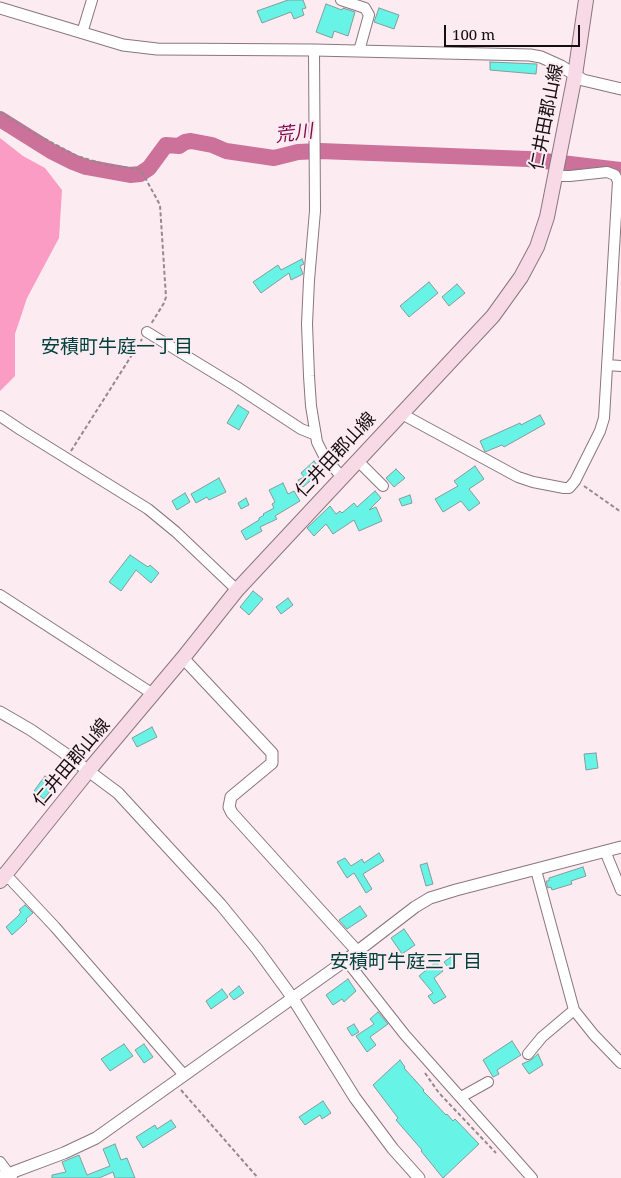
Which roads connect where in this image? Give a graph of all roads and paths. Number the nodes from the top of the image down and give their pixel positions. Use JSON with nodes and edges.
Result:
{"nodes":[{"id":1,"x":92,"y":0,"type":"edge"},
{"id":2,"x":340,"y":0,"type":"edge"},
{"id":3,"x":586,"y":0,"type":"edge"},
{"id":4,"x":0,"y":8,"type":"edge"},
{"id":5,"x":82,"y":33,"type":"junction"},
{"id":6,"x":314,"y":50,"type":"junction"},
{"id":7,"x":359,"y":51,"type":"junction"},
{"id":8,"x":575,"y":75,"type":"junction"},
{"id":9,"x":621,"y":89,"type":"edge"},
{"id":10,"x":0,"y":112,"type":"edge"},
{"id":11,"x":555,"y":176,"type":"junction"},
{"id":12,"x":147,"y":332,"type":"junction"},
{"id":13,"x":607,"y":365,"type":"junction"},
{"id":14,"x":621,"y":366,"type":"edge"},
{"id":15,"x":400,"y":413,"type":"junction"},
{"id":16,"x":0,"y":416,"type":"edge"},
{"id":17,"x":316,"y":435,"type":"junction"},
{"id":18,"x":66,"y":458,"type":"junction"},
{"id":19,"x":357,"y":460,"type":"junction"},
{"id":20,"x":341,"y":476,"type":"junction"},
{"id":21,"x":575,"y":481,"type":"junction"},
{"id":22,"x":383,"y":486,"type":"dead end"},
{"id":23,"x":621,"y":512,"type":"edge"},
{"id":24,"x":237,"y":590,"type":"junction"},
{"id":25,"x":0,"y":595,"type":"edge"},
{"id":26,"x":183,"y":658,"type":"junction"},
{"id":27,"x":153,"y":694,"type":"junction"},
{"id":28,"x":0,"y":712,"type":"edge"},
{"id":29,"x":89,"y":770,"type":"junction"},
{"id":30,"x":621,"y":847,"type":"edge"},
{"id":31,"x":605,"y":851,"type":"junction"},
{"id":32,"x":536,"y":870,"type":"junction"},
{"id":33,"x":1,"y":877,"type":"edge"},
{"id":34,"x":621,"y":890,"type":"edge"},
{"id":35,"x":357,"y":951,"type":"junction"},
{"id":36,"x":346,"y":960,"type":"junction"},
{"id":37,"x":292,"y":997,"type":"junction"},
{"id":38,"x":574,"y":1010,"type":"junction"},
{"id":39,"x":528,"y":1054,"type":"dead end"},
{"id":40,"x":621,"y":1063,"type":"edge"},
{"id":41,"x":184,"y":1075,"type":"junction"},
{"id":42,"x":488,"y":1082,"type":"dead end"},
{"id":43,"x":175,"y":1083,"type":"junction"},
{"id":44,"x":461,"y":1097,"type":"junction"},
{"id":45,"x":0,"y":1162,"type":"edge"},
{"id":46,"x":6,"y":1176,"type":"edge"},
{"id":47,"x":258,"y":1178,"type":"edge"},
{"id":48,"x":418,"y":1178,"type":"edge"},
{"id":49,"x":532,"y":1178,"type":"edge"}],
"edges":[{"from":1,"to":5,"type":"street"},
{"from":2,"to":7,"type":"street"},
{"from":3,"to":8,"type":"main road","name":"仁井田郡山線"},
{"from":4,"to":5,"type":"street"},
{"from":5,"to":6,"type":"street"},
{"from":6,"to":7,"type":"street"},
{"from":6,"to":17,"type":"street"},
{"from":7,"to":8,"type":"street"},
{"from":8,"to":9,"type":"street"},
{"from":8,"to":11,"type":"main road","name":"仁井田郡山線"},
{"from":10,"to":12,"type":"path"},
{"from":11,"to":13,"type":"street"},
{"from":11,"to":15,"type":"main road","name":"仁井田郡山線"},
{"from":12,"to":17,"type":"street"},
{"from":12,"to":18,"type":"path"},
{"from":13,"to":14,"type":"street"},
{"from":13,"to":21,"type":"street"},
{"from":15,"to":19,"type":"main road","name":"仁井田郡山線"},
{"from":15,"to":21,"type":"street"},
{"from":16,"to":18,"type":"street"},
{"from":17,"to":20,"type":"street"},
{"from":18,"to":24,"type":"street"},
{"from":19,"to":20,"type":"main road","name":"仁井田郡山線"},
{"from":19,"to":22,"type":"street"},
{"from":20,"to":24,"type":"main road","name":"仁井田郡山線"},
{"from":21,"to":23,"type":"path"},
{"from":24,"to":26,"type":"main road","name":"仁井田郡山線"},
{"from":25,"to":27,"type":"street"},
{"from":26,"to":27,"type":"main road","name":"仁井田郡山線"},
{"from":26,"to":35,"type":"street"},
{"from":27,"to":29,"type":"main road","name":"仁井田郡山線"},
{"from":28,"to":29,"type":"street"},
{"from":29,"to":33,"type":"main road","name":"仁井田郡山線"},
{"from":29,"to":37,"type":"street"},
{"from":30,"to":31,"type":"street"},
{"from":31,"to":32,"type":"street"},
{"from":31,"to":34,"type":"street"},
{"from":32,"to":35,"type":"street"},
{"from":32,"to":38,"type":"street"},
{"from":33,"to":41,"type":"street"},
{"from":35,"to":36,"type":"street"},
{"from":36,"to":37,"type":"street"},
{"from":36,"to":44,"type":"street"},
{"from":37,"to":41,"type":"street"},
{"from":37,"to":48,"type":"street"},
{"from":38,"to":39,"type":"street"},
{"from":38,"to":40,"type":"street"},
{"from":41,"to":43,"type":"street"},
{"from":42,"to":44,"type":"street"},
{"from":43,"to":46,"type":"street"},
{"from":43,"to":47,"type":"path"},
{"from":44,"to":49,"type":"street"},
{"from":45,"to":46,"type":"street"}]}
